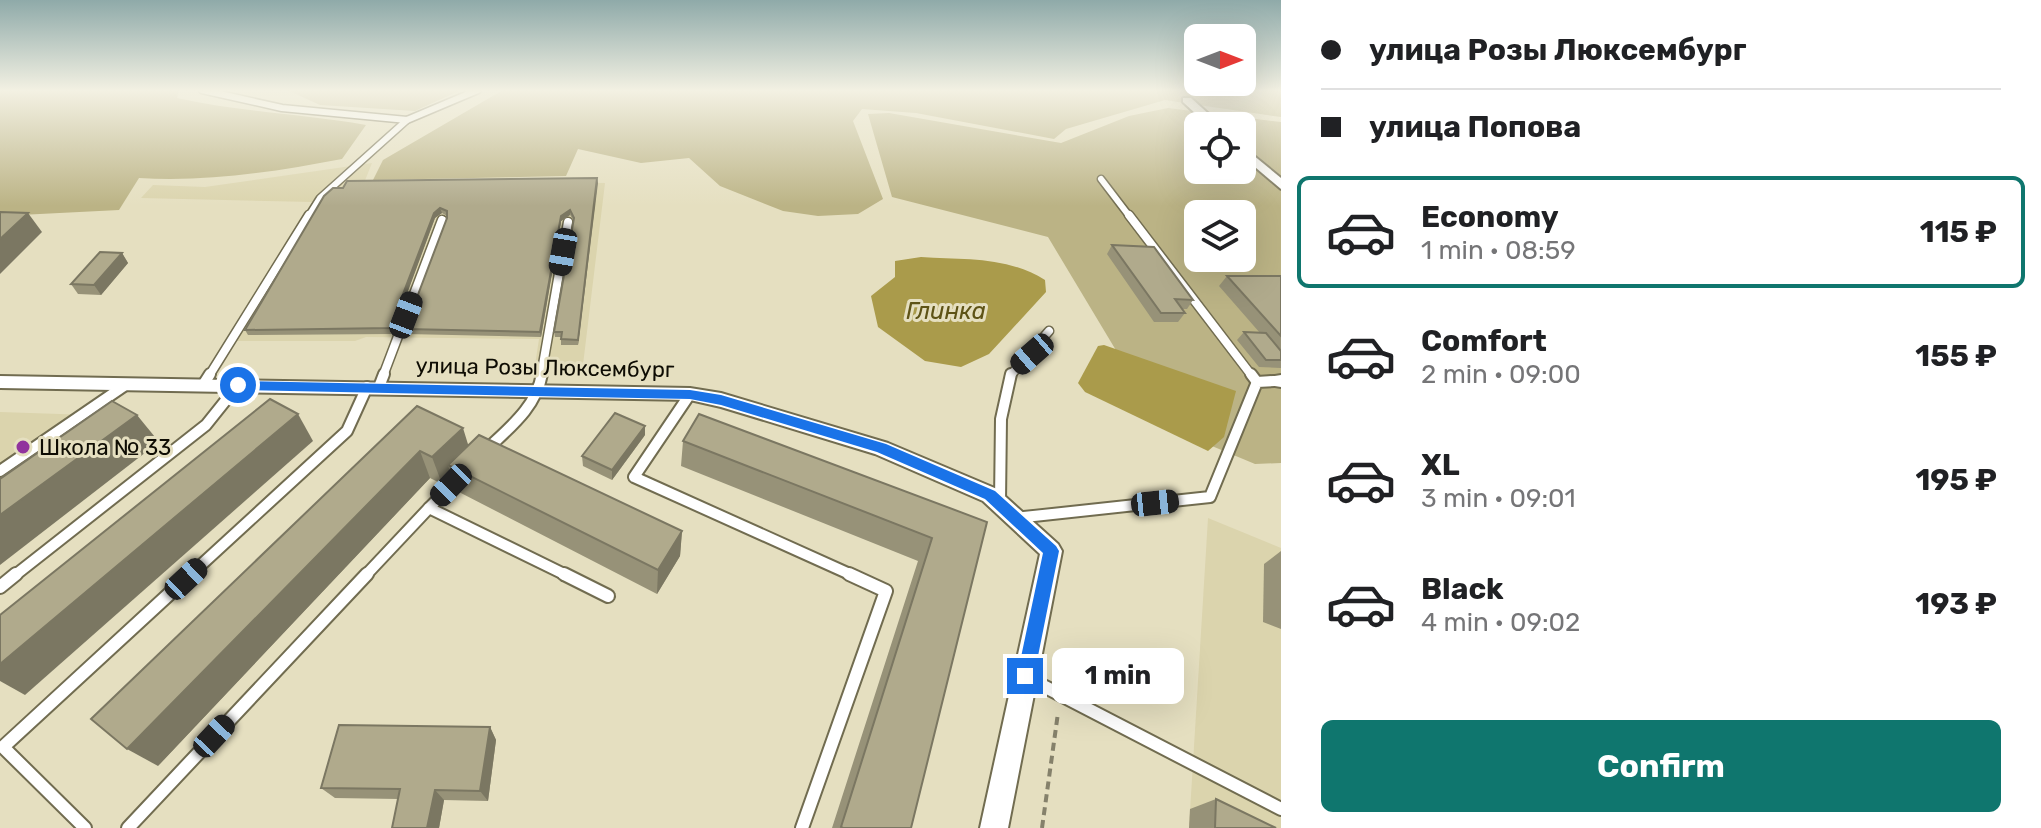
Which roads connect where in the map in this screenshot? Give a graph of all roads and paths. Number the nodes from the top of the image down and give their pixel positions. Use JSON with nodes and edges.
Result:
{"nodes":[{"id":1,"x":397,"y":129,"type":"edge"},
{"id":2,"x":1256,"y":163,"type":"edge"},
{"id":3,"x":1101,"y":179,"type":"dead end"},
{"id":4,"x":1281,"y":185,"type":"edge"},
{"id":5,"x":442,"y":220,"type":"edge"},
{"id":6,"x":568,"y":222,"type":"dead end"},
{"id":7,"x":1049,"y":331,"type":"dead end"},
{"id":8,"x":1271,"y":381,"type":"edge"},
{"id":9,"x":0,"y":382,"type":"edge"},
{"id":10,"x":127,"y":384,"type":"junction"},
{"id":11,"x":203,"y":385,"type":"junction"},
{"id":12,"x":238,"y":385,"type":"junction"},
{"id":13,"x":373,"y":387,"type":"junction"},
{"id":14,"x":539,"y":389,"type":"junction"},
{"id":15,"x":690,"y":394,"type":"junction"},
{"id":16,"x":0,"y":471,"type":"edge"},
{"id":17,"x":1000,"y":504,"type":"junction"},
{"id":18,"x":429,"y":508,"type":"junction"},
{"id":19,"x":1015,"y":518,"type":"junction"},
{"id":20,"x":0,"y":587,"type":"edge"},
{"id":21,"x":608,"y":596,"type":"dead end"},
{"id":22,"x":1025,"y":676,"type":"junction"},
{"id":23,"x":1061,"y":697,"type":"junction"},
{"id":24,"x":1281,"y":809,"type":"edge"},
{"id":25,"x":85,"y":828,"type":"edge"},
{"id":26,"x":128,"y":828,"type":"edge"},
{"id":27,"x":802,"y":828,"type":"edge"},
{"id":28,"x":994,"y":828,"type":"edge"},
{"id":29,"x":1042,"y":828,"type":"edge"}],
"edges":[{"from":1,"to":11,"type":"lane"},
{"from":2,"to":4,"type":"street"},
{"from":3,"to":8,"type":"lane"},
{"from":5,"to":13,"type":"lane"},
{"from":6,"to":14,"type":"lane"},
{"from":7,"to":17,"type":"lane"},
{"from":8,"to":19,"type":"lane"},
{"from":9,"to":10,"type":"street","name":"улица Розы Люксембург"},
{"from":10,"to":11,"type":"street","name":"улица Розы Люксембург"},
{"from":10,"to":16,"type":"lane"},
{"from":11,"to":12,"type":"street","name":"улица Розы Люксембург"},
{"from":12,"to":13,"type":"street","name":"улица Розы Люксембург"},
{"from":12,"to":20,"type":"lane"},
{"from":13,"to":14,"type":"street","name":"улица Розы Люксембург"},
{"from":13,"to":25,"type":"lane"},
{"from":14,"to":15,"type":"street","name":"улица Розы Люксембург"},
{"from":14,"to":18,"type":"lane"},
{"from":15,"to":17,"type":"street","name":"улица Розы Люксембург"},
{"from":15,"to":27,"type":"lane"},
{"from":17,"to":19,"type":"street","name":"улица Розы Люксембург"},
{"from":18,"to":21,"type":"lane"},
{"from":18,"to":26,"type":"lane"},
{"from":19,"to":22,"type":"street","name":"улица Розы Люксембург"},
{"from":22,"to":23,"type":"lane"},
{"from":22,"to":28,"type":"street"},
{"from":23,"to":24,"type":"lane"},
{"from":23,"to":29,"type":"path"}]}
